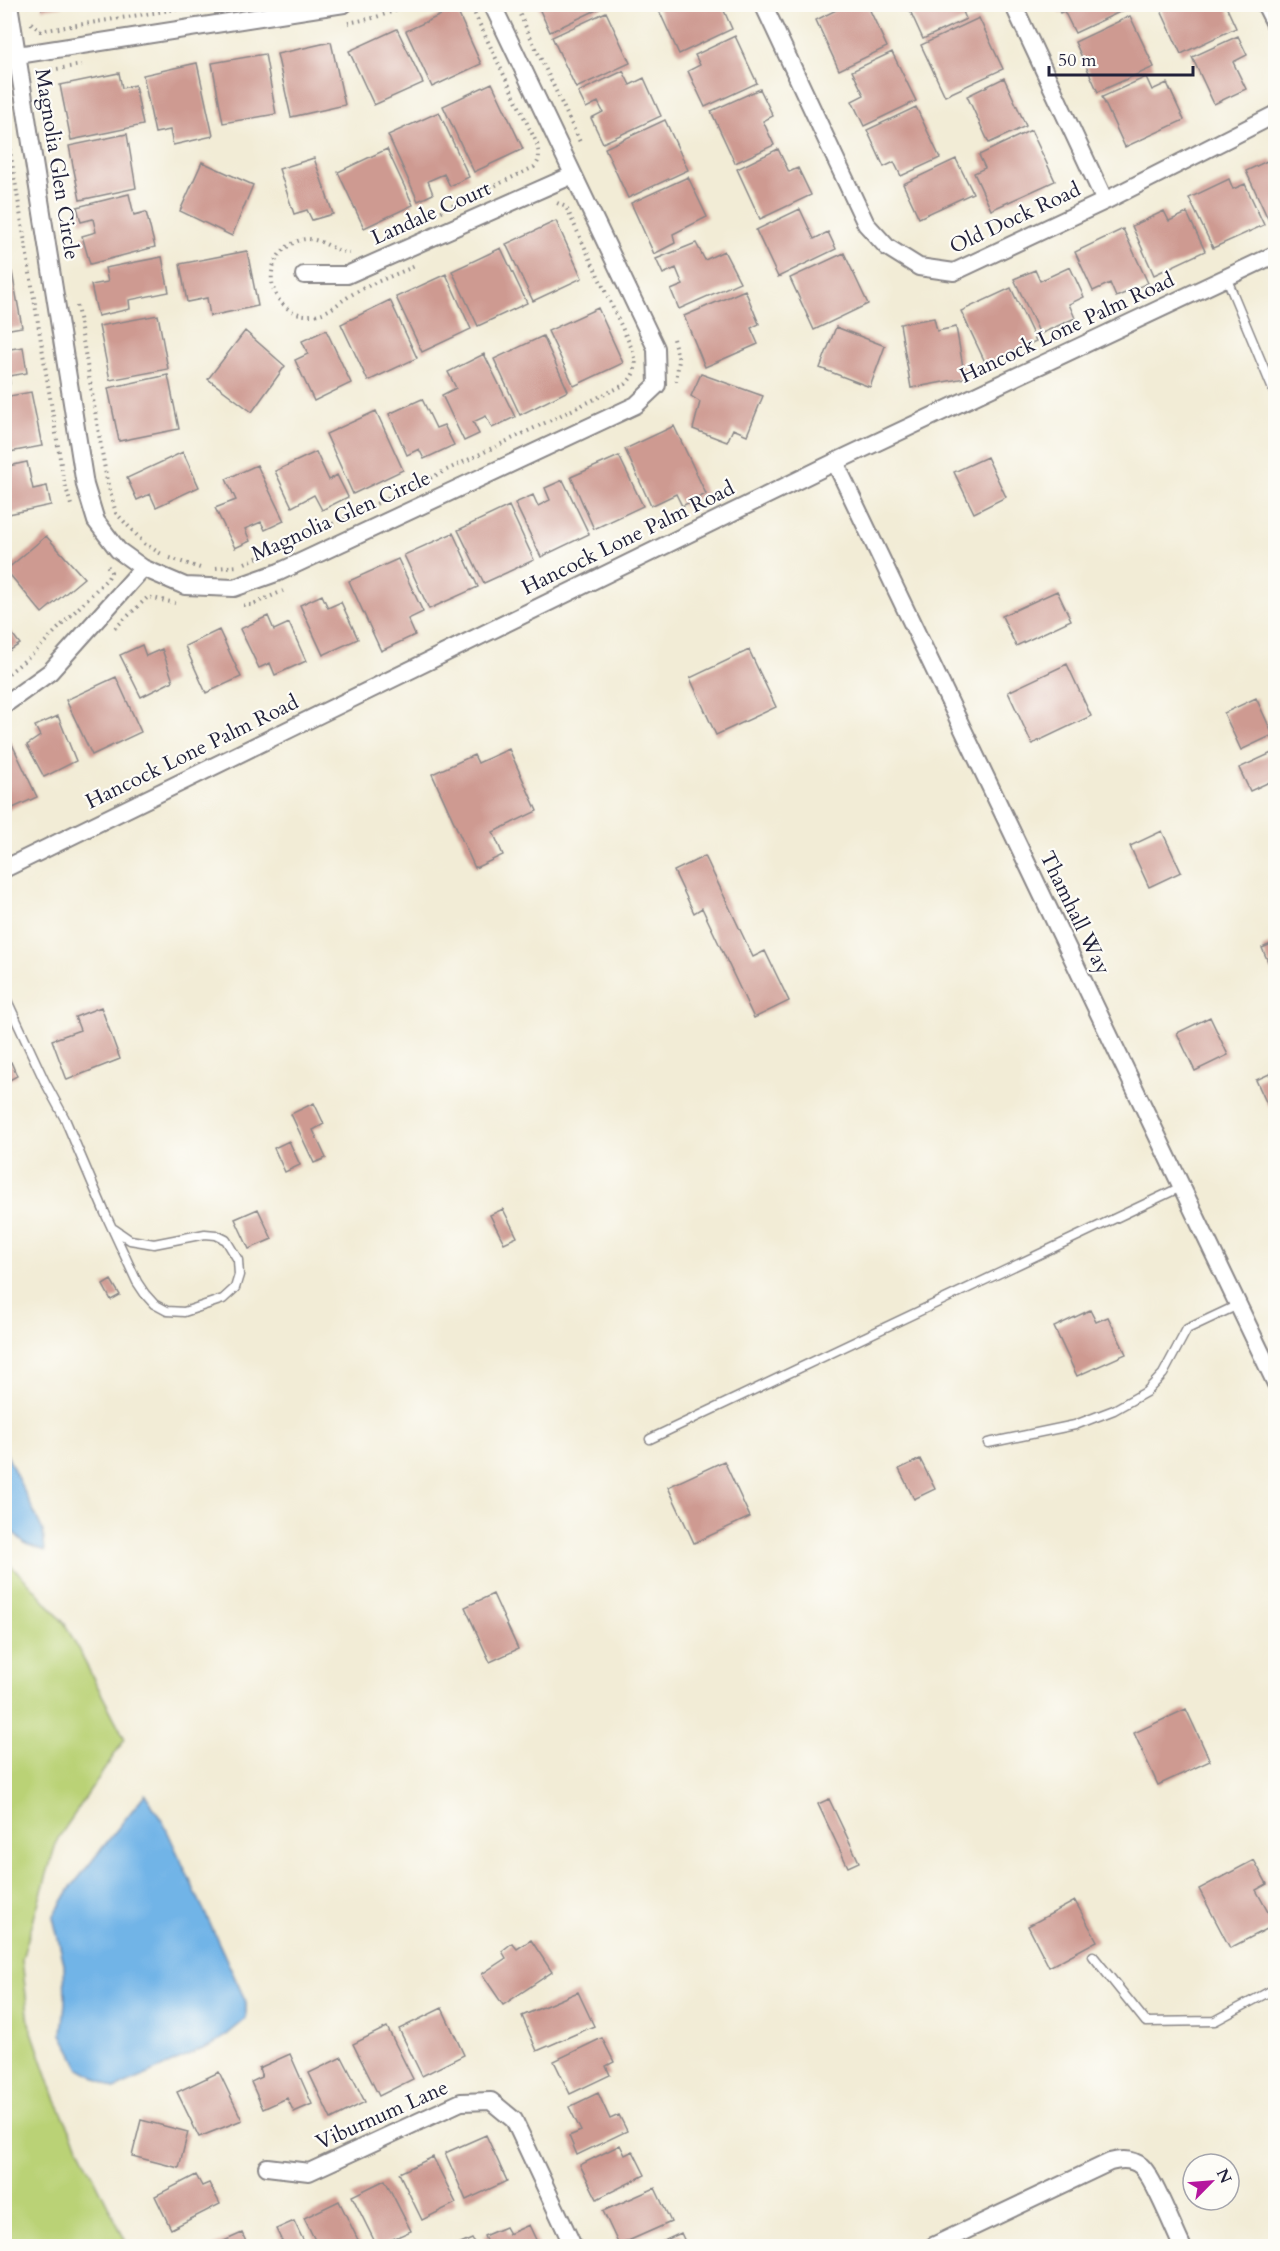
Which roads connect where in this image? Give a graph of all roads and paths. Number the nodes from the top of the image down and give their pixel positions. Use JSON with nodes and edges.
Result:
{"nodes":[{"id":1,"x":9,"y":4,"type":"edge"},
{"id":2,"x":208,"y":4,"type":"edge"},
{"id":3,"x":344,"y":4,"type":"edge"},
{"id":4,"x":470,"y":4,"type":"edge"},
{"id":5,"x":492,"y":4,"type":"edge"},
{"id":6,"x":514,"y":4,"type":"edge"},
{"id":7,"x":763,"y":4,"type":"edge"},
{"id":8,"x":1013,"y":4,"type":"edge"},
{"id":9,"x":1265,"y":4,"type":"edge"},
{"id":10,"x":29,"y":14,"type":"dead end"},
{"id":11,"x":1275,"y":26,"type":"edge"},
{"id":12,"x":18,"y":56,"type":"junction"},
{"id":13,"x":50,"y":70,"type":"dead end"},
{"id":14,"x":42,"y":93,"type":"dead end"},
{"id":15,"x":4,"y":113,"type":"edge"},
{"id":16,"x":1275,"y":114,"type":"edge"},
{"id":17,"x":582,"y":148,"type":"dead end"},
{"id":18,"x":539,"y":162,"type":"junction"},
{"id":19,"x":544,"y":170,"type":"dead end"},
{"id":20,"x":573,"y":175,"type":"junction"},
{"id":21,"x":1105,"y":201,"type":"junction"},
{"id":22,"x":548,"y":204,"type":"dead end"},
{"id":23,"x":423,"y":220,"type":"dead end"},
{"id":24,"x":356,"y":252,"type":"dead end"},
{"id":25,"x":1275,"y":254,"type":"edge"},
{"id":26,"x":418,"y":265,"type":"dead end"},
{"id":27,"x":304,"y":275,"type":"dead end"},
{"id":28,"x":1227,"y":277,"type":"junction"},
{"id":29,"x":75,"y":295,"type":"dead end"},
{"id":30,"x":672,"y":336,"type":"dead end"},
{"id":31,"x":672,"y":390,"type":"dead end"},
{"id":32,"x":1275,"y":397,"type":"edge"},
{"id":33,"x":835,"y":462,"type":"junction"},
{"id":34,"x":72,"y":508,"type":"dead end"},
{"id":35,"x":106,"y":565,"type":"dead end"},
{"id":36,"x":143,"y":568,"type":"junction"},
{"id":37,"x":293,"y":586,"type":"dead end"},
{"id":38,"x":183,"y":605,"type":"dead end"},
{"id":39,"x":240,"y":605,"type":"dead end"},
{"id":40,"x":108,"y":636,"type":"dead end"},
{"id":41,"x":4,"y":677,"type":"edge"},
{"id":42,"x":4,"y":705,"type":"edge"},
{"id":43,"x":4,"y":869,"type":"edge"},
{"id":44,"x":4,"y":994,"type":"edge"},
{"id":45,"x":1181,"y":1187,"type":"junction"},
{"id":46,"x":114,"y":1229,"type":"junction"},
{"id":47,"x":1238,"y":1305,"type":"junction"},
{"id":48,"x":1275,"y":1384,"type":"edge"},
{"id":49,"x":650,"y":1439,"type":"dead end"},
{"id":50,"x":988,"y":1443,"type":"dead end"},
{"id":51,"x":1093,"y":1956,"type":"dead end"},
{"id":52,"x":1275,"y":1988,"type":"edge"},
{"id":53,"x":267,"y":2167,"type":"dead end"},
{"id":54,"x":573,"y":2247,"type":"edge"},
{"id":55,"x":933,"y":2247,"type":"edge"},
{"id":56,"x":1182,"y":2247,"type":"edge"}],
"edges":[{"from":1,"to":12,"type":"street","name":"Magnolia Glen Circle"},
{"from":2,"to":10,"type":"path"},
{"from":3,"to":12,"type":"street","name":"Magnolia Glen Circle"},
{"from":4,"to":18,"type":"path"},
{"from":5,"to":20,"type":"street","name":"Magnolia Glen Circle"},
{"from":6,"to":17,"type":"path"},
{"from":7,"to":21,"type":"street","name":"Old Dock Road"},
{"from":8,"to":21,"type":"street"},
{"from":9,"to":11,"type":"street"},
{"from":12,"to":36,"type":"street","name":"Magnolia Glen Circle"},
{"from":13,"to":14,"type":"path"},
{"from":15,"to":34,"type":"path"},
{"from":16,"to":21,"type":"street","name":"Old Dock Road"},
{"from":18,"to":19,"type":"path"},
{"from":18,"to":23,"type":"path"},
{"from":20,"to":27,"type":"street","name":"Landale Court"},
{"from":20,"to":36,"type":"street","name":"Magnolia Glen Circle"},
{"from":22,"to":29,"type":"path"},
{"from":24,"to":26,"type":"path"},
{"from":25,"to":28,"type":"street","name":"Hancock Lone Palm Road"},
{"from":28,"to":32,"type":"lane"},
{"from":28,"to":33,"type":"street","name":"Hancock Lone Palm Road"},
{"from":30,"to":31,"type":"path"},
{"from":33,"to":43,"type":"street","name":"Hancock Lone Palm Road"},
{"from":33,"to":45,"type":"street","name":"Thamhall Way"},
{"from":35,"to":41,"type":"path"},
{"from":36,"to":42,"type":"street"},
{"from":37,"to":39,"type":"path"},
{"from":38,"to":40,"type":"path"},
{"from":44,"to":46,"type":"lane"},
{"from":45,"to":47,"type":"street","name":"Thamhall Way"},
{"from":45,"to":49,"type":"lane"},
{"from":46,"to":46,"type":"lane"},
{"from":47,"to":48,"type":"street","name":"Thamhall Way"},
{"from":47,"to":50,"type":"lane"},
{"from":51,"to":52,"type":"lane"},
{"from":53,"to":54,"type":"street","name":"Viburnum Lane"},
{"from":55,"to":56,"type":"street"}]}
